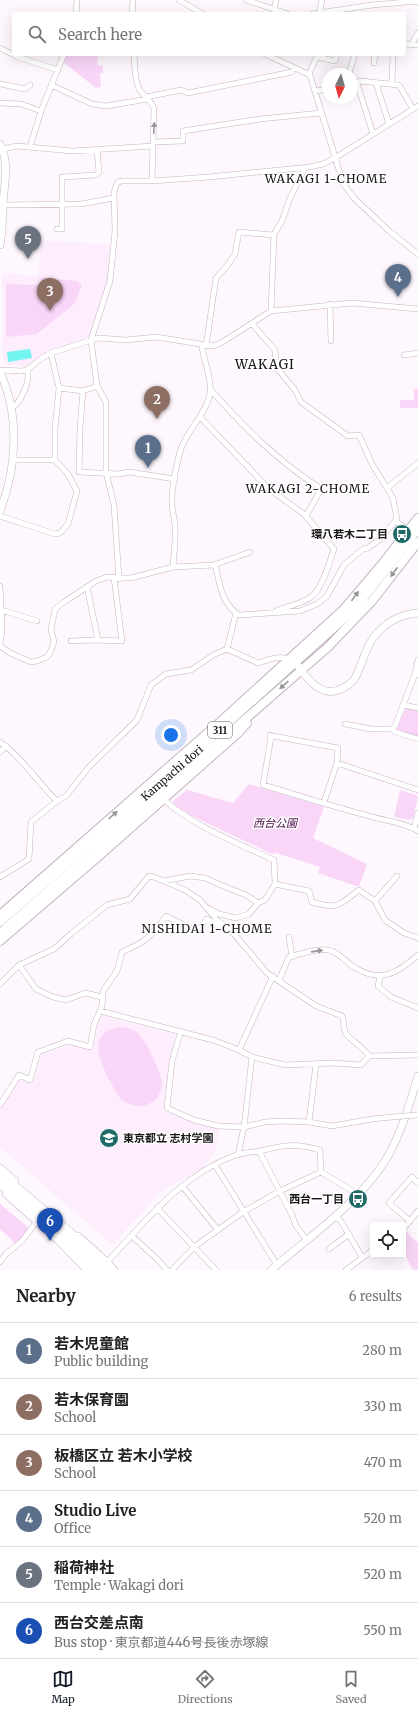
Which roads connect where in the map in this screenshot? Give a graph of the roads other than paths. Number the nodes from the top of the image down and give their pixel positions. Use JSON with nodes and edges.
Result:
{"nodes":[{"id":1,"x":77,"y":0,"type":"edge"},
{"id":2,"x":133,"y":0,"type":"edge"},
{"id":3,"x":179,"y":0,"type":"edge"},
{"id":4,"x":246,"y":0,"type":"edge"},
{"id":5,"x":276,"y":0,"type":"edge"},
{"id":6,"x":322,"y":0,"type":"edge"},
{"id":7,"x":417,"y":1,"type":"edge"},
{"id":8,"x":274,"y":10,"type":"junction"},
{"id":9,"x":76,"y":12,"type":"edge"},
{"id":10,"x":132,"y":12,"type":"edge"},
{"id":11,"x":200,"y":12,"type":"edge"},
{"id":12,"x":281,"y":12,"type":"edge"},
{"id":13,"x":319,"y":12,"type":"edge"},
{"id":14,"x":331,"y":12,"type":"edge"},
{"id":15,"x":418,"y":33,"type":"edge"},
{"id":16,"x":406,"y":44,"type":"edge"},
{"id":17,"x":411,"y":45,"type":"junction"},
{"id":18,"x":418,"y":45,"type":"edge"},
{"id":19,"x":0,"y":48,"type":"edge"},
{"id":20,"x":12,"y":54,"type":"edge"},
{"id":21,"x":16,"y":56,"type":"edge"},
{"id":22,"x":63,"y":56,"type":"edge"},
{"id":23,"x":134,"y":56,"type":"edge"},
{"id":24,"x":269,"y":56,"type":"edge"},
{"id":25,"x":318,"y":56,"type":"edge"},
{"id":26,"x":321,"y":56,"type":"edge"},
{"id":27,"x":336,"y":56,"type":"edge"},
{"id":28,"x":354,"y":56,"type":"edge"},
{"id":29,"x":375,"y":56,"type":"edge"},
{"id":30,"x":393,"y":56,"type":"edge"},
{"id":31,"x":374,"y":63,"type":"dead end"},
{"id":32,"x":292,"y":68,"type":"junction"},
{"id":33,"x":351,"y":68,"type":"edge"},
{"id":34,"x":58,"y":70,"type":"junction"},
{"id":35,"x":309,"y":74,"type":"junction"},
{"id":36,"x":358,"y":82,"type":"edge"},
{"id":37,"x":376,"y":83,"type":"junction"},
{"id":38,"x":0,"y":84,"type":"edge"},
{"id":39,"x":392,"y":84,"type":"junction"},
{"id":40,"x":30,"y":85,"type":"dead end"},
{"id":41,"x":51,"y":85,"type":"junction"},
{"id":42,"x":322,"y":90,"type":"edge"},
{"id":43,"x":315,"y":91,"type":"junction"},
{"id":44,"x":358,"y":95,"type":"edge"},
{"id":45,"x":147,"y":98,"type":"junction"},
{"id":46,"x":0,"y":103,"type":"edge"},
{"id":47,"x":416,"y":107,"type":"edge"},
{"id":48,"x":41,"y":111,"type":"junction"},
{"id":49,"x":321,"y":113,"type":"junction"},
{"id":50,"x":389,"y":124,"type":"junction"},
{"id":51,"x":373,"y":134,"type":"junction"},
{"id":52,"x":153,"y":144,"type":"junction"},
{"id":53,"x":30,"y":147,"type":"junction"},
{"id":54,"x":2,"y":149,"type":"edge"},
{"id":55,"x":97,"y":149,"type":"junction"},
{"id":56,"x":335,"y":158,"type":"junction"},
{"id":57,"x":305,"y":168,"type":"junction"},
{"id":58,"x":152,"y":181,"type":"junction"},
{"id":59,"x":114,"y":198,"type":"junction"},
{"id":60,"x":3,"y":205,"type":"junction"},
{"id":61,"x":61,"y":205,"type":"junction"},
{"id":62,"x":1,"y":224,"type":"edge"},
{"id":63,"x":57,"y":229,"type":"dead end"},
{"id":64,"x":274,"y":235,"type":"junction"},
{"id":65,"x":0,"y":245,"type":"edge"},
{"id":66,"x":418,"y":254,"type":"edge"},
{"id":67,"x":330,"y":304,"type":"junction"},
{"id":68,"x":418,"y":309,"type":"edge"},
{"id":69,"x":271,"y":311,"type":"junction"},
{"id":70,"x":252,"y":324,"type":"junction"},
{"id":71,"x":91,"y":340,"type":"junction"},
{"id":72,"x":331,"y":341,"type":"dead end"},
{"id":73,"x":204,"y":345,"type":"junction"},
{"id":74,"x":51,"y":353,"type":"junction"},
{"id":75,"x":418,"y":353,"type":"edge"},
{"id":76,"x":404,"y":355,"type":"dead end"},
{"id":77,"x":27,"y":370,"type":"junction"},
{"id":78,"x":0,"y":371,"type":"edge"},
{"id":79,"x":97,"y":386,"type":"junction"},
{"id":80,"x":60,"y":388,"type":"junction"},
{"id":81,"x":210,"y":389,"type":"junction"},
{"id":82,"x":84,"y":391,"type":"junction"},
{"id":83,"x":12,"y":408,"type":"junction"},
{"id":84,"x":200,"y":417,"type":"junction"},
{"id":85,"x":13,"y":460,"type":"junction"},
{"id":86,"x":55,"y":460,"type":"junction"},
{"id":87,"x":418,"y":463,"type":"edge"},
{"id":88,"x":106,"y":472,"type":"junction"},
{"id":89,"x":175,"y":479,"type":"junction"},
{"id":90,"x":387,"y":488,"type":"junction"},
{"id":91,"x":0,"y":510,"type":"edge"},
{"id":92,"x":0,"y":516,"type":"edge"},
{"id":93,"x":306,"y":516,"type":"junction"},
{"id":94,"x":418,"y":518,"type":"edge"},
{"id":95,"x":395,"y":521,"type":"junction"},
{"id":96,"x":418,"y":529,"type":"edge"},
{"id":97,"x":409,"y":530,"type":"junction"},
{"id":98,"x":417,"y":545,"type":"edge"},
{"id":99,"x":250,"y":552,"type":"dead end"},
{"id":100,"x":214,"y":565,"type":"junction"},
{"id":101,"x":173,"y":567,"type":"junction"},
{"id":102,"x":117,"y":578,"type":"junction"},
{"id":103,"x":0,"y":586,"type":"edge"},
{"id":104,"x":87,"y":587,"type":"junction"},
{"id":105,"x":1,"y":610,"type":"edge"},
{"id":106,"x":236,"y":613,"type":"junction"},
{"id":107,"x":273,"y":613,"type":"junction"},
{"id":108,"x":418,"y":613,"type":"edge"},
{"id":109,"x":36,"y":621,"type":"dead end"},
{"id":110,"x":98,"y":640,"type":"junction"},
{"id":111,"x":71,"y":641,"type":"dead end"},
{"id":112,"x":0,"y":645,"type":"edge"},
{"id":113,"x":227,"y":649,"type":"junction"},
{"id":114,"x":418,"y":660,"type":"edge"},
{"id":115,"x":292,"y":661,"type":"junction"},
{"id":116,"x":301,"y":670,"type":"junction"},
{"id":117,"x":417,"y":675,"type":"edge"},
{"id":118,"x":266,"y":701,"type":"junction"},
{"id":119,"x":404,"y":705,"type":"junction"},
{"id":120,"x":418,"y":708,"type":"edge"},
{"id":121,"x":345,"y":724,"type":"dead end"},
{"id":122,"x":392,"y":729,"type":"junction"},
{"id":123,"x":418,"y":739,"type":"edge"},
{"id":124,"x":0,"y":742,"type":"edge"},
{"id":125,"x":6,"y":746,"type":"junction"},
{"id":126,"x":0,"y":752,"type":"edge"},
{"id":127,"x":337,"y":763,"type":"junction"},
{"id":128,"x":418,"y":790,"type":"edge"},
{"id":129,"x":163,"y":799,"type":"junction"},
{"id":130,"x":58,"y":801,"type":"junction"},
{"id":131,"x":324,"y":802,"type":"junction"},
{"id":132,"x":418,"y":813,"type":"edge"},
{"id":133,"x":416,"y":830,"type":"edge"},
{"id":134,"x":66,"y":871,"type":"junction"},
{"id":135,"x":397,"y":876,"type":"dead end"},
{"id":136,"x":0,"y":877,"type":"edge"},
{"id":137,"x":163,"y":881,"type":"junction"},
{"id":138,"x":274,"y":884,"type":"junction"},
{"id":139,"x":375,"y":901,"type":"junction"},
{"id":140,"x":258,"y":903,"type":"junction"},
{"id":141,"x":206,"y":906,"type":"junction"},
{"id":142,"x":7,"y":919,"type":"edge"},
{"id":143,"x":0,"y":922,"type":"edge"},
{"id":144,"x":228,"y":929,"type":"junction"},
{"id":145,"x":0,"y":933,"type":"edge"},
{"id":146,"x":289,"y":937,"type":"dead end"},
{"id":147,"x":418,"y":938,"type":"edge"},
{"id":148,"x":0,"y":941,"type":"edge"},
{"id":149,"x":418,"y":955,"type":"edge"},
{"id":150,"x":292,"y":957,"type":"junction"},
{"id":151,"x":19,"y":965,"type":"junction"},
{"id":152,"x":273,"y":976,"type":"junction"},
{"id":153,"x":380,"y":977,"type":"junction"},
{"id":154,"x":279,"y":980,"type":"junction"},
{"id":155,"x":0,"y":984,"type":"edge"},
{"id":156,"x":102,"y":997,"type":"junction"},
{"id":157,"x":418,"y":1008,"type":"edge"},
{"id":158,"x":100,"y":1011,"type":"junction"},
{"id":159,"x":181,"y":1031,"type":"junction"},
{"id":160,"x":239,"y":1050,"type":"junction"},
{"id":161,"x":418,"y":1055,"type":"edge"},
{"id":162,"x":369,"y":1056,"type":"junction"},
{"id":163,"x":252,"y":1057,"type":"junction"},
{"id":164,"x":316,"y":1064,"type":"junction"},
{"id":165,"x":418,"y":1076,"type":"edge"},
{"id":166,"x":0,"y":1105,"type":"edge"},
{"id":167,"x":418,"y":1115,"type":"edge"},
{"id":168,"x":309,"y":1122,"type":"junction"},
{"id":169,"x":244,"y":1127,"type":"junction"},
{"id":170,"x":259,"y":1151,"type":"junction"},
{"id":171,"x":238,"y":1155,"type":"junction"},
{"id":172,"x":215,"y":1165,"type":"junction"},
{"id":173,"x":0,"y":1168,"type":"edge"},
{"id":174,"x":321,"y":1172,"type":"junction"},
{"id":175,"x":0,"y":1174,"type":"edge"},
{"id":176,"x":0,"y":1183,"type":"edge"},
{"id":177,"x":418,"y":1183,"type":"edge"},
{"id":178,"x":183,"y":1187,"type":"junction"},
{"id":179,"x":0,"y":1188,"type":"edge"},
{"id":180,"x":280,"y":1191,"type":"junction"},
{"id":181,"x":359,"y":1195,"type":"junction"},
{"id":182,"x":157,"y":1208,"type":"junction"},
{"id":183,"x":418,"y":1211,"type":"edge"},
{"id":184,"x":243,"y":1212,"type":"junction"},
{"id":185,"x":335,"y":1215,"type":"junction"},
{"id":186,"x":37,"y":1221,"type":"junction"},
{"id":187,"x":410,"y":1221,"type":"junction"},
{"id":188,"x":406,"y":1226,"type":"edge"},
{"id":189,"x":218,"y":1230,"type":"junction"},
{"id":190,"x":349,"y":1234,"type":"junction"},
{"id":191,"x":132,"y":1236,"type":"junction"},
{"id":192,"x":306,"y":1240,"type":"junction"},
{"id":193,"x":194,"y":1247,"type":"junction"},
{"id":194,"x":329,"y":1249,"type":"dead end"},
{"id":195,"x":370,"y":1252,"type":"edge"},
{"id":196,"x":362,"y":1257,"type":"junction"},
{"id":197,"x":0,"y":1262,"type":"edge"},
{"id":198,"x":107,"y":1266,"type":"edge"},
{"id":199,"x":274,"y":1268,"type":"edge"},
{"id":200,"x":87,"y":1270,"type":"edge"},
{"id":201,"x":97,"y":1270,"type":"edge"},
{"id":202,"x":114,"y":1270,"type":"edge"},
{"id":203,"x":167,"y":1270,"type":"edge"},
{"id":204,"x":172,"y":1270,"type":"edge"},
{"id":205,"x":216,"y":1270,"type":"edge"},
{"id":206,"x":346,"y":1270,"type":"edge"}],
"edges":[{"from":1,"to":9,"type":"street"},
{"from":2,"to":10,"type":"street"},
{"from":3,"to":11,"type":"street"},
{"from":4,"to":8,"type":"street"},
{"from":5,"to":8,"type":"street"},
{"from":6,"to":13,"type":"street"},
{"from":7,"to":14,"type":"street"},
{"from":8,"to":12,"type":"street"},
{"from":15,"to":17,"type":"street"},
{"from":16,"to":17,"type":"street"},
{"from":17,"to":18,"type":"street"},
{"from":19,"to":20,"type":"street"},
{"from":21,"to":34,"type":"street"},
{"from":22,"to":34,"type":"street"},
{"from":23,"to":45,"type":"street"},
{"from":24,"to":32,"type":"street"},
{"from":25,"to":35,"type":"street"},
{"from":26,"to":27,"type":"street"},
{"from":28,"to":33,"type":"street"},
{"from":29,"to":31,"type":"street"},
{"from":30,"to":39,"type":"street"},
{"from":32,"to":35,"type":"street"},
{"from":32,"to":45,"type":"street"},
{"from":34,"to":41,"type":"street"},
{"from":35,"to":43,"type":"street"},
{"from":36,"to":37,"type":"street"},
{"from":37,"to":39,"type":"street"},
{"from":37,"to":50,"type":"street"},
{"from":38,"to":40,"type":"street"},
{"from":39,"to":47,"type":"street"},
{"from":41,"to":45,"type":"street"},
{"from":41,"to":48,"type":"street"},
{"from":42,"to":43,"type":"street"},
{"from":43,"to":49,"type":"street"},
{"from":44,"to":51,"type":"street"},
{"from":52,"to":45,"type":"street","one_way":true},
{"from":46,"to":48,"type":"street"},
{"from":47,"to":50,"type":"street"},
{"from":48,"to":53,"type":"street"},
{"from":49,"to":52,"type":"street"},
{"from":49,"to":56,"type":"street"},
{"from":50,"to":51,"type":"street"},
{"from":51,"to":56,"type":"street"},
{"from":52,"to":55,"type":"street"},
{"from":52,"to":58,"type":"street"},
{"from":53,"to":54,"type":"street"},
{"from":53,"to":55,"type":"street"},
{"from":54,"to":60,"type":"street"},
{"from":55,"to":61,"type":"street"},
{"from":56,"to":57,"type":"street"},
{"from":56,"to":66,"type":"street"},
{"from":57,"to":58,"type":"street"},
{"from":57,"to":64,"type":"street"},
{"from":58,"to":59,"type":"street"},
{"from":59,"to":61,"type":"street"},
{"from":59,"to":71,"type":"street"},
{"from":60,"to":61,"type":"street"},
{"from":60,"to":62,"type":"street"},
{"from":61,"to":63,"type":"street"},
{"from":62,"to":65,"type":"street"},
{"from":64,"to":69,"type":"street"},
{"from":64,"to":73,"type":"street"},
{"from":67,"to":68,"type":"street"},
{"from":67,"to":69,"type":"street"},
{"from":67,"to":72,"type":"street"},
{"from":69,"to":70,"type":"street"},
{"from":70,"to":73,"type":"street"},
{"from":70,"to":90,"type":"street"},
{"from":71,"to":73,"type":"street"},
{"from":71,"to":74,"type":"street"},
{"from":71,"to":79,"type":"street"},
{"from":73,"to":81,"type":"street"},
{"from":74,"to":77,"type":"street"},
{"from":74,"to":80,"type":"street"},
{"from":75,"to":76,"type":"street"},
{"from":77,"to":78,"type":"street"},
{"from":77,"to":83,"type":"street"},
{"from":78,"to":83,"type":"street"},
{"from":79,"to":82,"type":"street"},
{"from":79,"to":88,"type":"street"},
{"from":80,"to":82,"type":"street"},
{"from":80,"to":86,"type":"street"},
{"from":81,"to":84,"type":"street"},
{"from":81,"to":93,"type":"street"},
{"from":82,"to":88,"type":"street"},
{"from":83,"to":85,"type":"street"},
{"from":84,"to":89,"type":"street"},
{"from":84,"to":93,"type":"street"},
{"from":85,"to":86,"type":"street"},
{"from":85,"to":91,"type":"street"},
{"from":86,"to":92,"type":"street"},
{"from":87,"to":90,"type":"street"},
{"from":88,"to":89,"type":"street"},
{"from":88,"to":102,"type":"street"},
{"from":89,"to":101,"type":"street"},
{"from":90,"to":95,"type":"street"},
{"from":93,"to":107,"type":"street"},
{"from":94,"to":97,"type":"main road"},
{"from":95,"to":97,"type":"street"},
{"from":95,"to":107,"type":"street"},
{"from":96,"to":115,"type":"main road","name":"Kampachi dori","number":"311"},
{"from":115,"to":97,"type":"main road","one_way":true},
{"from":98,"to":116,"type":"main road","name":"Kampachi dori","number":"311","one_way":true},
{"from":99,"to":100,"type":"street"},
{"from":100,"to":101,"type":"street"},
{"from":100,"to":106,"type":"street"},
{"from":101,"to":102,"type":"street"},
{"from":102,"to":104,"type":"street"},
{"from":102,"to":110,"type":"street"},
{"from":103,"to":105,"type":"street"},
{"from":104,"to":110,"type":"street"},
{"from":104,"to":112,"type":"street"},
{"from":105,"to":109,"type":"street"},
{"from":105,"to":112,"type":"street"},
{"from":106,"to":107,"type":"street"},
{"from":106,"to":113,"type":"street"},
{"from":108,"to":116,"type":"street"},
{"from":110,"to":111,"type":"street"},
{"from":113,"to":115,"type":"street"},
{"from":113,"to":130,"type":"street"},
{"from":114,"to":117,"type":"street"},
{"from":115,"to":116,"type":"street"},
{"from":115,"to":134,"type":"main road","name":"Kampachi dori","number":"311"},
{"from":134,"to":115,"type":"main road","one_way":true},
{"from":116,"to":118,"type":"main road","name":"Kampachi dori","number":"311","one_way":true},
{"from":117,"to":119,"type":"street"},
{"from":118,"to":129,"type":"main road"},
{"from":118,"to":134,"type":"main road","name":"Kampachi dori","number":"311"},
{"from":119,"to":120,"type":"street"},
{"from":119,"to":122,"type":"street"},
{"from":121,"to":122,"type":"street"},
{"from":122,"to":123,"type":"street"},
{"from":124,"to":125,"type":"street"},
{"from":125,"to":126,"type":"street"},
{"from":125,"to":130,"type":"street"},
{"from":127,"to":128,"type":"street"},
{"from":127,"to":131,"type":"street"},
{"from":127,"to":131,"type":"street"},
{"from":129,"to":134,"type":"main road"},
{"from":129,"to":138,"type":"street"},
{"from":130,"to":136,"type":"street"},
{"from":131,"to":133,"type":"street"},
{"from":132,"to":133,"type":"street"},
{"from":134,"to":142,"type":"main road","name":"Kampachi dori","number":"311"},
{"from":134,"to":142,"type":"main road"},
{"from":134,"to":142,"type":"main road"},
{"from":134,"to":142,"type":"main road"},
{"from":135,"to":139,"type":"street"},
{"from":137,"to":140,"type":"street"},
{"from":137,"to":141,"type":"street"},
{"from":137,"to":151,"type":"street"},
{"from":138,"to":139,"type":"street"},
{"from":138,"to":140,"type":"street"},
{"from":139,"to":147,"type":"street"},
{"from":140,"to":141,"type":"street"},
{"from":141,"to":144,"type":"street"},
{"from":142,"to":143,"type":"main road","name":"Kampachi dori","number":"311"},
{"from":142,"to":145,"type":"main road","name":"Kampachi dori","number":"311"},
{"from":142,"to":148,"type":"main road"},
{"from":144,"to":152,"type":"street"},
{"from":144,"to":156,"type":"street"},
{"from":146,"to":150,"type":"street"},
{"from":149,"to":153,"type":"street"},
{"from":150,"to":153,"type":"street","one_way":true},
{"from":150,"to":154,"type":"street"},
{"from":151,"to":155,"type":"street"},
{"from":151,"to":156,"type":"street"},
{"from":152,"to":154,"type":"street"},
{"from":152,"to":160,"type":"street"},
{"from":153,"to":157,"type":"street"},
{"from":154,"to":162,"type":"street"},
{"from":156,"to":158,"type":"street"},
{"from":158,"to":159,"type":"street"},
{"from":158,"to":166,"type":"street"},
{"from":159,"to":160,"type":"street"},
{"from":159,"to":169,"type":"street"},
{"from":160,"to":163,"type":"street"},
{"from":161,"to":162,"type":"street"},
{"from":162,"to":164,"type":"street"},
{"from":163,"to":164,"type":"street"},
{"from":163,"to":169,"type":"street"},
{"from":164,"to":168,"type":"street"},
{"from":165,"to":181,"type":"street"},
{"from":167,"to":168,"type":"street","bridge":true},
{"from":168,"to":169,"type":"street"},
{"from":169,"to":171,"type":"street"},
{"from":170,"to":171,"type":"street"},
{"from":170,"to":174,"type":"street"},
{"from":170,"to":180,"type":"street"},
{"from":171,"to":172,"type":"street"},
{"from":172,"to":178,"type":"street"},
{"from":172,"to":184,"type":"street"},
{"from":173,"to":198,"type":"street"},
{"from":174,"to":180,"type":"street"},
{"from":174,"to":181,"type":"street"},
{"from":175,"to":198,"type":"highway"},
{"from":176,"to":201,"type":"highway"},
{"from":177,"to":187,"type":"street"},
{"from":178,"to":182,"type":"street"},
{"from":178,"to":189,"type":"street"},
{"from":179,"to":186,"type":"street"},
{"from":180,"to":184,"type":"street"},
{"from":180,"to":192,"type":"street"},
{"from":181,"to":185,"type":"street"},
{"from":182,"to":191,"type":"street"},
{"from":182,"to":193,"type":"street"},
{"from":183,"to":187,"type":"street"},
{"from":184,"to":189,"type":"street"},
{"from":184,"to":199,"type":"street"},
{"from":185,"to":190,"type":"street"},
{"from":185,"to":192,"type":"street"},
{"from":186,"to":197,"type":"street"},
{"from":186,"to":200,"type":"street"},
{"from":187,"to":188,"type":"street"},
{"from":189,"to":193,"type":"street"},
{"from":190,"to":194,"type":"street"},
{"from":190,"to":196,"type":"street"},
{"from":191,"to":198,"type":"street"},
{"from":191,"to":203,"type":"street"},
{"from":192,"to":199,"type":"street"},
{"from":193,"to":204,"type":"street"},
{"from":193,"to":205,"type":"street"},
{"from":195,"to":196,"type":"street"},
{"from":196,"to":206,"type":"street"},
{"from":198,"to":202,"type":"street"}]}
